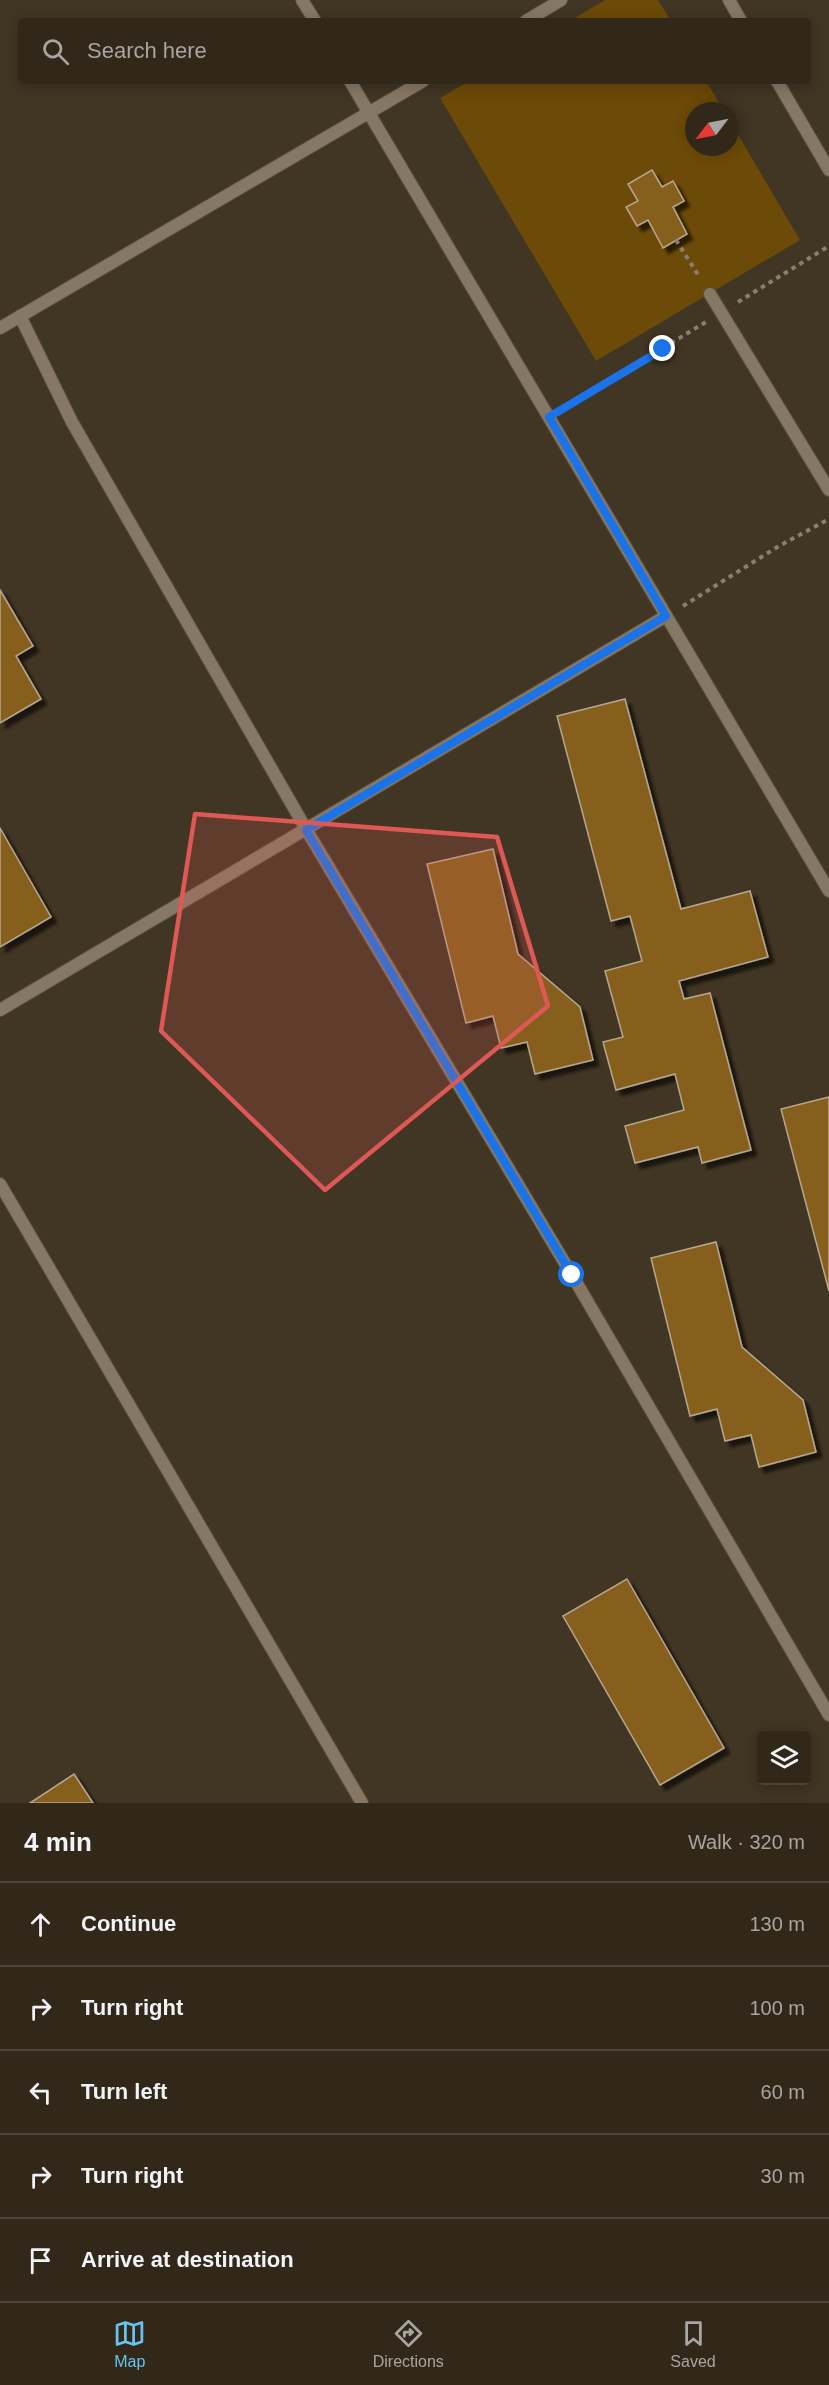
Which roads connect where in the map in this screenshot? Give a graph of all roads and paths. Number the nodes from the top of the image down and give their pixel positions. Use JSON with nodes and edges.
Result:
{"nodes":[{"id":1,"x":302,"y":0,"type":"edge"},
{"id":2,"x":561,"y":0,"type":"edge"},
{"id":3,"x":729,"y":0,"type":"edge"},
{"id":4,"x":313,"y":18,"type":"edge"},
{"id":5,"x":530,"y":18,"type":"edge"},
{"id":6,"x":739,"y":18,"type":"edge"},
{"id":7,"x":352,"y":84,"type":"edge"},
{"id":8,"x":418,"y":84,"type":"edge"},
{"id":9,"x":779,"y":84,"type":"edge"},
{"id":10,"x":369,"y":113,"type":"junction"},
{"id":11,"x":829,"y":170,"type":"edge"},
{"id":12,"x":676,"y":240,"type":"dead end"},
{"id":13,"x":829,"y":246,"type":"edge"},
{"id":14,"x":802,"y":263,"type":"dead end"},
{"id":15,"x":710,"y":294,"type":"joint"},
{"id":16,"x":20,"y":316,"type":"junction"},
{"id":17,"x":0,"y":328,"type":"edge"},
{"id":18,"x":663,"y":349,"type":"dead end"},
{"id":19,"x":549,"y":417,"type":"junction"},
{"id":20,"x":829,"y":490,"type":"edge"},
{"id":21,"x":829,"y":519,"type":"edge"},
{"id":22,"x":666,"y":616,"type":"junction"},
{"id":23,"x":306,"y":830,"type":"junction"},
{"id":24,"x":829,"y":891,"type":"edge"},
{"id":25,"x":0,"y":1010,"type":"edge"},
{"id":26,"x":0,"y":1184,"type":"edge"},
{"id":27,"x":829,"y":1714,"type":"edge"},
{"id":28,"x":362,"y":1803,"type":"edge"}],
"edges":[{"from":1,"to":4,"type":"lane"},
{"from":2,"to":5,"type":"lane"},
{"from":3,"to":6,"type":"lane"},
{"from":7,"to":10,"type":"lane"},
{"from":8,"to":10,"type":"lane"},
{"from":9,"to":11,"type":"lane"},
{"from":10,"to":16,"type":"lane"},
{"from":10,"to":19,"type":"lane"},
{"from":12,"to":15,"type":"path"},
{"from":13,"to":14,"type":"path"},
{"from":15,"to":20,"type":"lane"},
{"from":16,"to":17,"type":"lane"},
{"from":16,"to":23,"type":"lane"},
{"from":18,"to":19,"type":"path"},
{"from":19,"to":22,"type":"lane"},
{"from":21,"to":22,"type":"path"},
{"from":22,"to":23,"type":"lane"},
{"from":22,"to":24,"type":"lane"},
{"from":23,"to":25,"type":"lane"},
{"from":23,"to":27,"type":"lane"},
{"from":26,"to":28,"type":"lane"}]}
